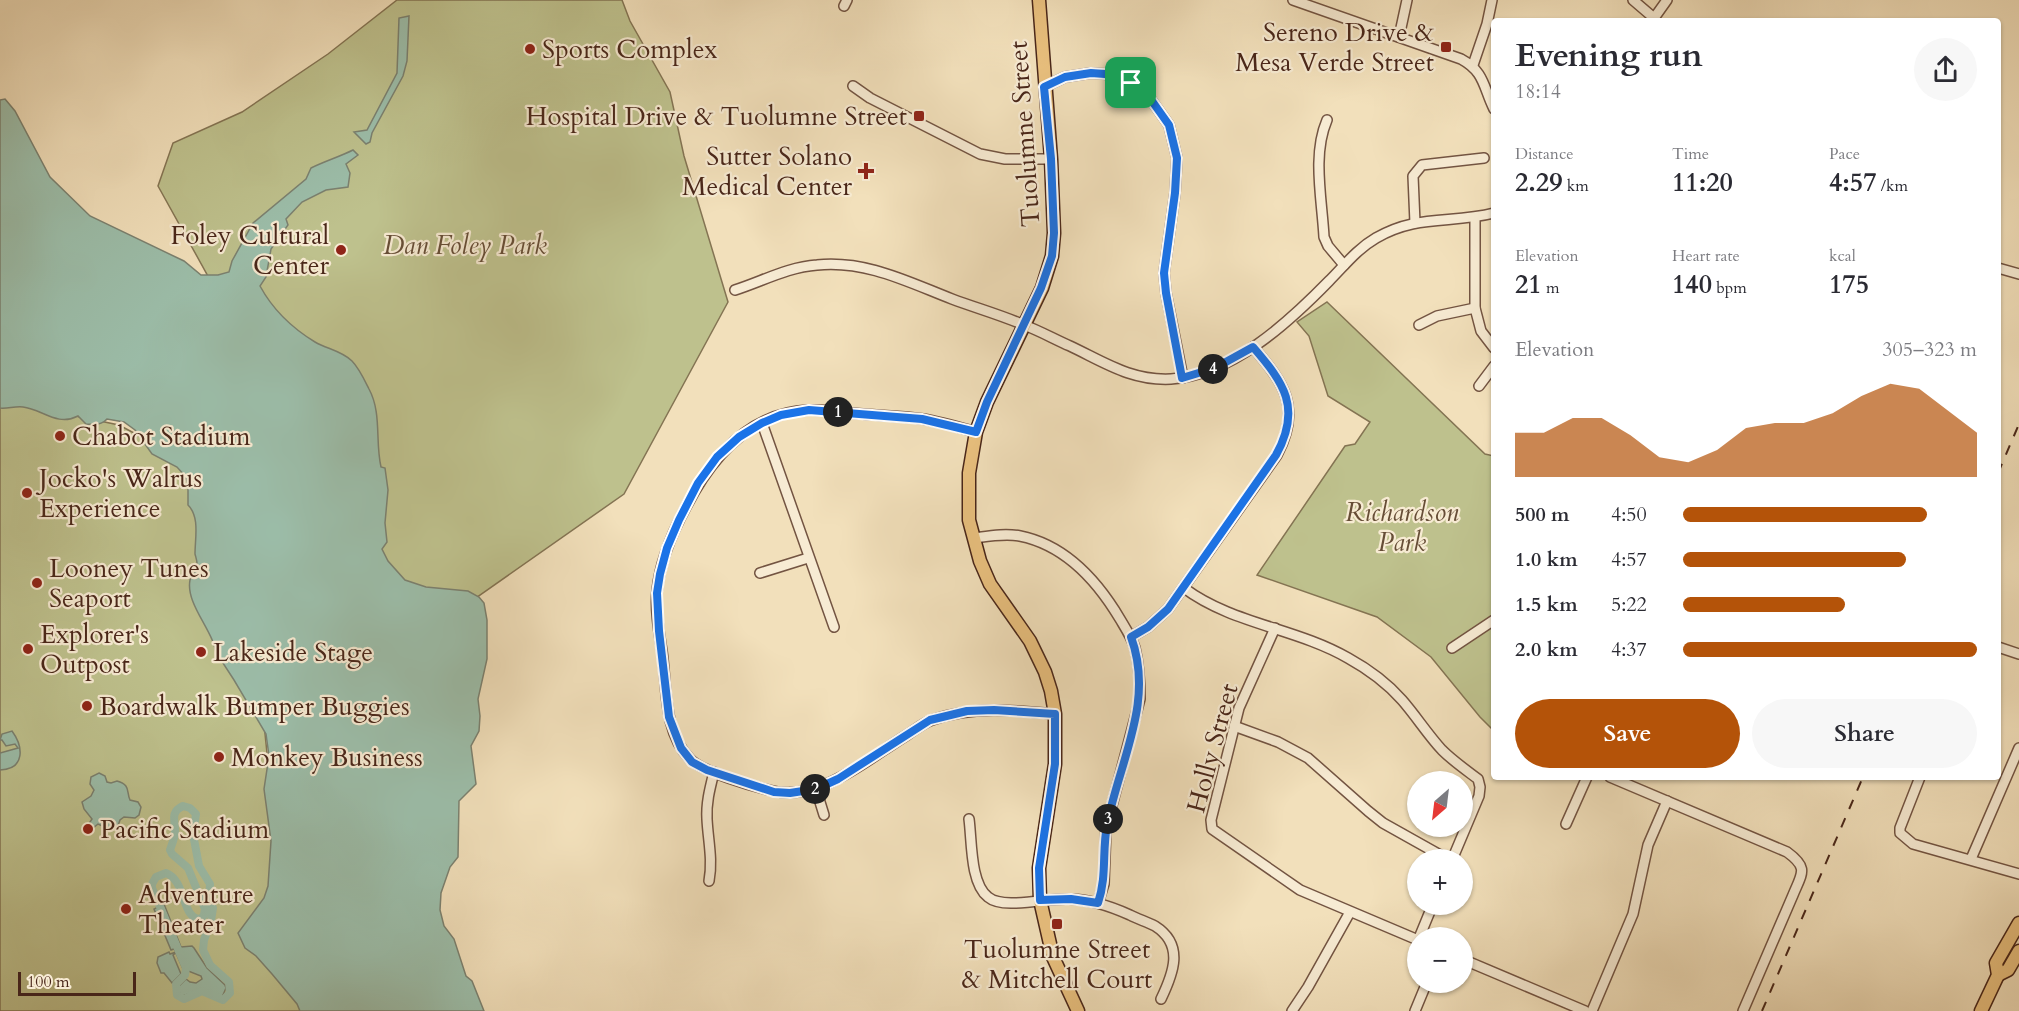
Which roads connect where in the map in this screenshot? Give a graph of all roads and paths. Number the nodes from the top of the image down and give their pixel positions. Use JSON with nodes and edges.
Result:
{"nodes":[{"id":1,"x":1039,"y":0,"type":"edge"},
{"id":2,"x":1293,"y":0,"type":"edge"},
{"id":3,"x":1407,"y":0,"type":"edge"},
{"id":4,"x":1492,"y":0,"type":"edge"},
{"id":5,"x":1632,"y":0,"type":"edge"},
{"id":6,"x":1667,"y":0,"type":"edge"},
{"id":7,"x":1312,"y":3,"type":"edge"},
{"id":8,"x":1652,"y":18,"type":"edge"},
{"id":9,"x":1654,"y":18,"type":"edge"},
{"id":10,"x":1399,"y":37,"type":"junction"},
{"id":11,"x":1473,"y":65,"type":"junction"},
{"id":12,"x":853,"y":86,"type":"dead end"},
{"id":13,"x":1044,"y":87,"type":"junction"},
{"id":14,"x":1491,"y":101,"type":"edge"},
{"id":15,"x":1327,"y":120,"type":"dead end"},
{"id":16,"x":1485,"y":158,"type":"dead end"},
{"id":17,"x":1051,"y":159,"type":"junction"},
{"id":18,"x":1491,"y":214,"type":"edge"},
{"id":19,"x":1475,"y":218,"type":"junction"},
{"id":20,"x":1415,"y":223,"type":"junction"},
{"id":21,"x":1344,"y":265,"type":"junction"},
{"id":22,"x":2001,"y":269,"type":"edge"},
{"id":23,"x":2019,"y":274,"type":"edge"},
{"id":24,"x":735,"y":290,"type":"dead end"},
{"id":25,"x":1475,"y":308,"type":"junction"},
{"id":26,"x":1025,"y":325,"type":"junction"},
{"id":27,"x":1419,"y":325,"type":"dead end"},
{"id":28,"x":1491,"y":344,"type":"edge"},
{"id":29,"x":1253,"y":347,"type":"junction"},
{"id":30,"x":1491,"y":370,"type":"edge"},
{"id":31,"x":1182,"y":378,"type":"junction"},
{"id":32,"x":1479,"y":386,"type":"dead end"},
{"id":33,"x":762,"y":423,"type":"junction"},
{"id":34,"x":976,"y":432,"type":"junction"},
{"id":35,"x":974,"y":538,"type":"junction"},
{"id":36,"x":808,"y":558,"type":"junction"},
{"id":37,"x":760,"y":573,"type":"dead end"},
{"id":38,"x":1184,"y":588,"type":"junction"},
{"id":39,"x":1491,"y":622,"type":"edge"},
{"id":40,"x":834,"y":627,"type":"dead end"},
{"id":41,"x":1275,"y":628,"type":"junction"},
{"id":42,"x":1131,"y":637,"type":"junction"},
{"id":43,"x":1452,"y":648,"type":"dead end"},
{"id":44,"x":2001,"y":648,"type":"edge"},
{"id":45,"x":2019,"y":654,"type":"edge"},
{"id":46,"x":1055,"y":714,"type":"junction"},
{"id":47,"x":1234,"y":726,"type":"junction"},
{"id":48,"x":2019,"y":748,"type":"edge"},
{"id":49,"x":714,"y":772,"type":"junction"},
{"id":50,"x":1586,"y":780,"type":"edge"},
{"id":51,"x":1617,"y":780,"type":"edge"},
{"id":52,"x":1919,"y":780,"type":"edge"},
{"id":53,"x":816,"y":789,"type":"junction"},
{"id":54,"x":1667,"y":801,"type":"junction"},
{"id":55,"x":824,"y":815,"type":"dead end"},
{"id":56,"x":969,"y":819,"type":"dead end"},
{"id":57,"x":1566,"y":824,"type":"dead end"},
{"id":58,"x":1429,"y":849,"type":"edge"},
{"id":59,"x":1456,"y":849,"type":"edge"},
{"id":60,"x":1971,"y":859,"type":"junction"},
{"id":61,"x":2019,"y":874,"type":"edge"},
{"id":62,"x":709,"y":881,"type":"dead end"},
{"id":63,"x":1040,"y":900,"type":"junction"},
{"id":64,"x":1098,"y":903,"type":"junction"},
{"id":65,"x":1350,"y":912,"type":"junction"},
{"id":66,"x":2019,"y":923,"type":"edge"},
{"id":67,"x":1407,"y":935,"type":"edge"},
{"id":68,"x":2019,"y":951,"type":"edge"},
{"id":69,"x":1473,"y":964,"type":"edge"},
{"id":70,"x":1998,"y":975,"type":"junction"},
{"id":71,"x":1422,"y":993,"type":"edge"},
{"id":72,"x":1161,"y":999,"type":"dead end"},
{"id":73,"x":1076,"y":1010,"type":"edge"},
{"id":74,"x":1292,"y":1011,"type":"edge"},
{"id":75,"x":1415,"y":1011,"type":"edge"},
{"id":76,"x":1585,"y":1011,"type":"edge"},
{"id":77,"x":1592,"y":1011,"type":"edge"},
{"id":78,"x":1743,"y":1011,"type":"edge"},
{"id":79,"x":1981,"y":1011,"type":"edge"}],
"edges":[{"from":1,"to":13,"type":"main road","name":"Tuolumne Street"},
{"from":2,"to":7,"type":"street"},
{"from":3,"to":10,"type":"street"},
{"from":4,"to":11,"type":"street"},
{"from":5,"to":8,"type":"street"},
{"from":6,"to":9,"type":"street"},
{"from":7,"to":10,"type":"street"},
{"from":10,"to":11,"type":"street"},
{"from":11,"to":14,"type":"street"},
{"from":12,"to":17,"type":"street"},
{"from":13,"to":17,"type":"main road","name":"Tuolumne Street"},
{"from":13,"to":31,"type":"street"},
{"from":15,"to":21,"type":"street"},
{"from":16,"to":20,"type":"street"},
{"from":17,"to":26,"type":"main road","name":"Tuolumne Street"},
{"from":18,"to":19,"type":"street"},
{"from":19,"to":20,"type":"street"},
{"from":19,"to":25,"type":"street"},
{"from":20,"to":21,"type":"street"},
{"from":21,"to":29,"type":"street"},
{"from":22,"to":23,"type":"street"},
{"from":24,"to":26,"type":"street"},
{"from":25,"to":27,"type":"street"},
{"from":25,"to":28,"type":"street"},
{"from":26,"to":31,"type":"street"},
{"from":26,"to":34,"type":"main road","name":"Tuolumne Street"},
{"from":29,"to":31,"type":"street"},
{"from":29,"to":38,"type":"street"},
{"from":30,"to":32,"type":"street"},
{"from":33,"to":34,"type":"street"},
{"from":33,"to":36,"type":"street"},
{"from":33,"to":49,"type":"street"},
{"from":34,"to":35,"type":"main road","name":"Tuolumne Street"},
{"from":35,"to":42,"type":"street"},
{"from":35,"to":46,"type":"main road","name":"Tuolumne Street"},
{"from":36,"to":37,"type":"street"},
{"from":36,"to":40,"type":"street"},
{"from":38,"to":41,"type":"street"},
{"from":38,"to":42,"type":"street"},
{"from":39,"to":43,"type":"street"},
{"from":41,"to":47,"type":"street","name":"Holly Street"},
{"from":41,"to":59,"type":"street"},
{"from":42,"to":64,"type":"street"},
{"from":44,"to":45,"type":"street"},
{"from":46,"to":53,"type":"street"},
{"from":46,"to":63,"type":"main road","name":"Tuolumne Street"},
{"from":47,"to":58,"type":"street"},
{"from":47,"to":65,"type":"street","name":"Holly Street"},
{"from":48,"to":60,"type":"street"},
{"from":49,"to":53,"type":"street"},
{"from":49,"to":62,"type":"street"},
{"from":50,"to":57,"type":"street"},
{"from":51,"to":54,"type":"street"},
{"from":52,"to":60,"type":"street"},
{"from":53,"to":55,"type":"street"},
{"from":54,"to":77,"type":"street"},
{"from":54,"to":78,"type":"street"},
{"from":56,"to":63,"type":"street"},
{"from":60,"to":61,"type":"street"},
{"from":63,"to":64,"type":"street"},
{"from":63,"to":73,"type":"main road","name":"Tuolumne Street"},
{"from":64,"to":72,"type":"street"},
{"from":65,"to":67,"type":"street","name":"Holly Street"},
{"from":65,"to":74,"type":"street"},
{"from":66,"to":70,"type":"main road"},
{"from":68,"to":70,"type":"main road"},
{"from":69,"to":76,"type":"street"},
{"from":70,"to":79,"type":"main road"},
{"from":71,"to":75,"type":"street"}]}
